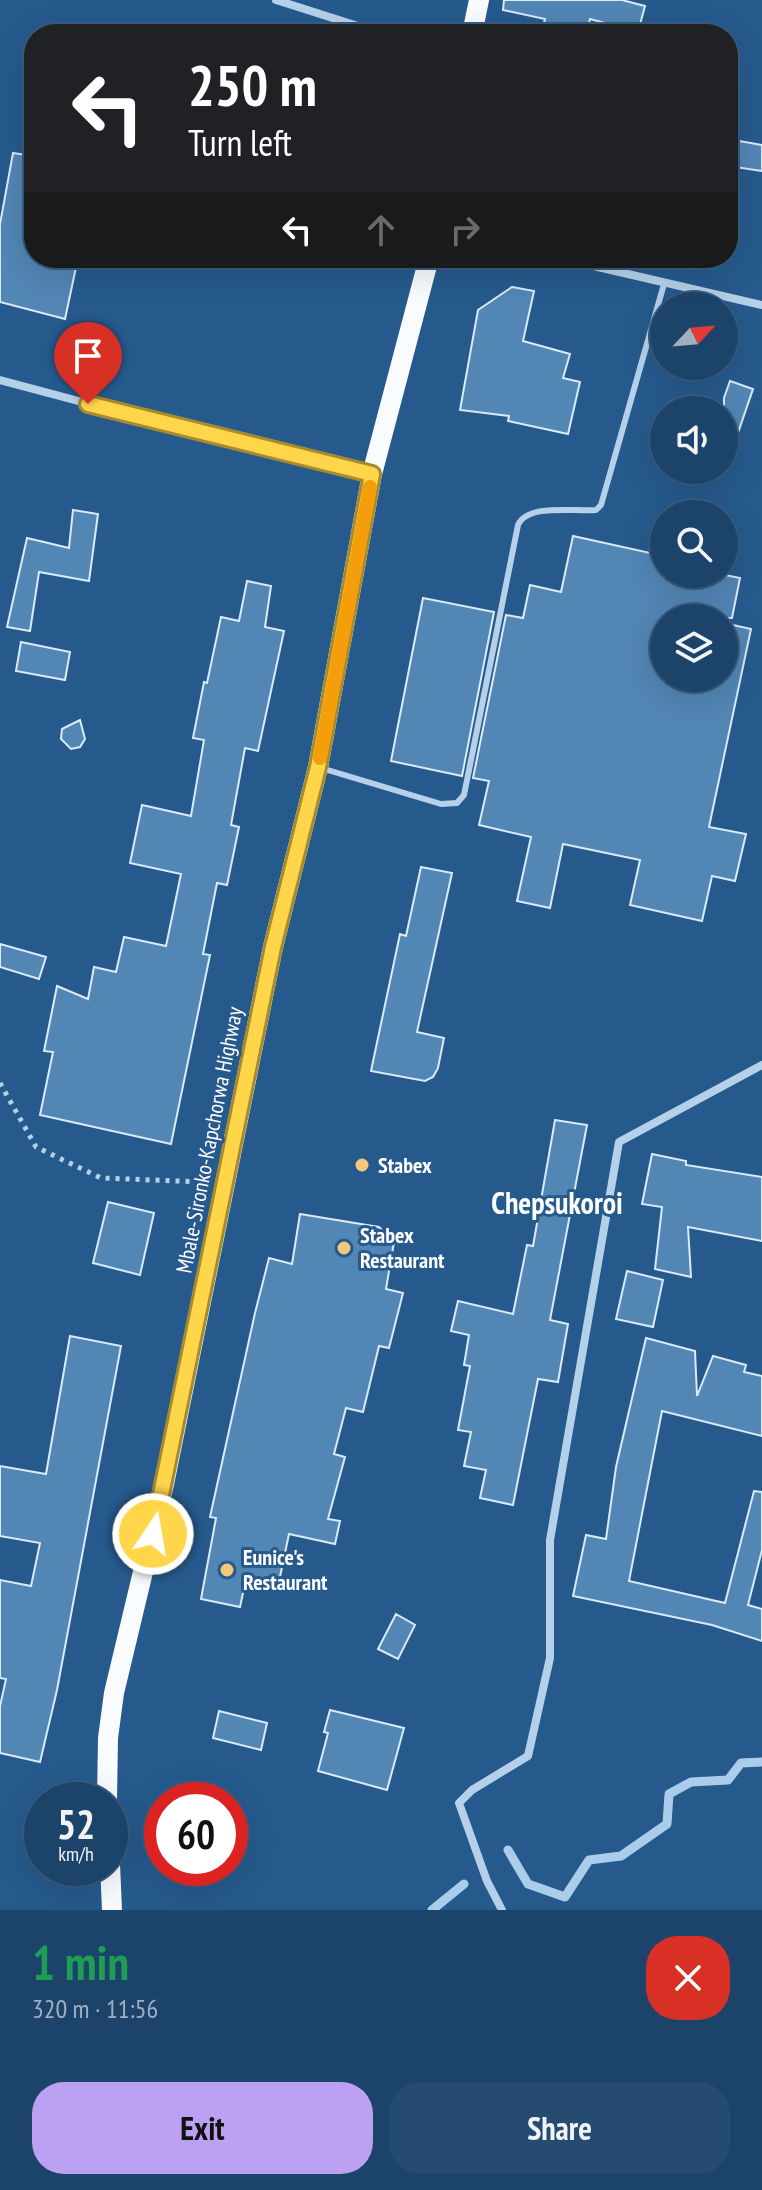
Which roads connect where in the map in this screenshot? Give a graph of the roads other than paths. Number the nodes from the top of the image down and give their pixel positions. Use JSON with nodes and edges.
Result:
{"nodes":[{"id":1,"x":276,"y":0,"type":"edge"},
{"id":2,"x":479,"y":0,"type":"edge"},
{"id":3,"x":352,"y":24,"type":"edge"},
{"id":4,"x":474,"y":24,"type":"edge"},
{"id":5,"x":426,"y":268,"type":"edge"},
{"id":6,"x":599,"y":268,"type":"edge"},
{"id":7,"x":664,"y":284,"type":"junction"},
{"id":8,"x":762,"y":305,"type":"edge"},
{"id":9,"x":0,"y":380,"type":"edge"},
{"id":10,"x":372,"y":474,"type":"junction"},
{"id":11,"x":318,"y":767,"type":"junction"},
{"id":12,"x":762,"y":1065,"type":"edge"},
{"id":13,"x":108,"y":1782,"type":"edge"},
{"id":14,"x":111,"y":1886,"type":"edge"},
{"id":15,"x":112,"y":1910,"type":"edge"},
{"id":16,"x":502,"y":1910,"type":"edge"}],
"edges":[{"from":1,"to":3,"type":"street"},
{"from":2,"to":4,"type":"main road"},
{"from":5,"to":10,"type":"main road","name":"Mbale-Sironko-Kapchorwa Highway"},
{"from":6,"to":7,"type":"street"},
{"from":7,"to":8,"type":"street"},
{"from":7,"to":11,"type":"lane"},
{"from":9,"to":10,"type":"street"},
{"from":10,"to":11,"type":"main road","name":"Mbale-Sironko-Kapchorwa Highway"},
{"from":11,"to":13,"type":"main road","name":"Mbale-Sironko-Kapchorwa Highway"},
{"from":12,"to":16,"type":"street"},
{"from":14,"to":15,"type":"main road"}]}
